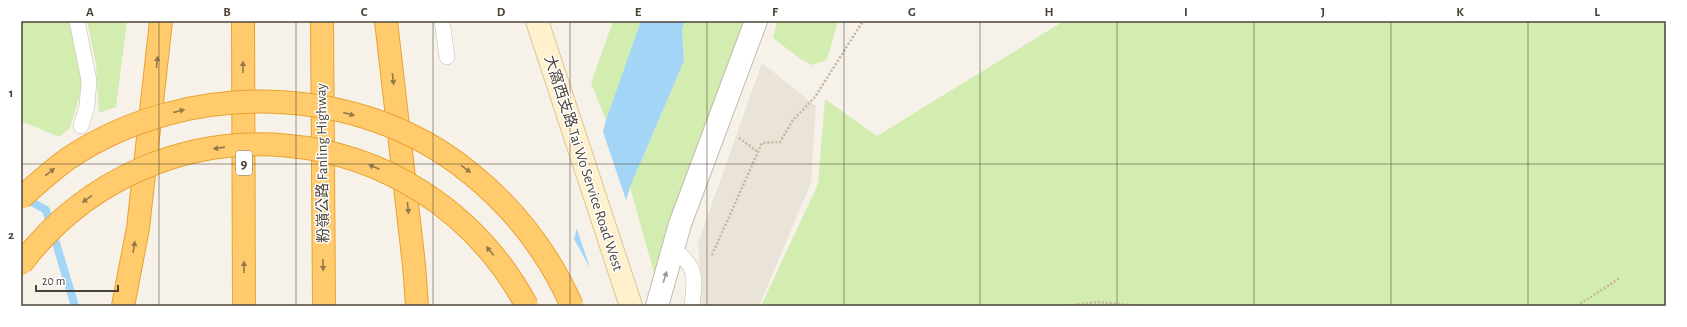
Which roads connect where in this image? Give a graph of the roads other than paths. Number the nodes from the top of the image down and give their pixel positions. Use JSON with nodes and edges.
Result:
{"nodes":[{"id":1,"x":78,"y":21,"type":"edge"},
{"id":2,"x":161,"y":21,"type":"edge"},
{"id":3,"x":243,"y":21,"type":"edge"},
{"id":4,"x":322,"y":21,"type":"edge"},
{"id":5,"x":386,"y":21,"type":"edge"},
{"id":6,"x":442,"y":21,"type":"edge"},
{"id":7,"x":537,"y":21,"type":"edge"},
{"id":8,"x":756,"y":21,"type":"edge"},
{"id":9,"x":447,"y":57,"type":"dead end"},
{"id":10,"x":81,"y":126,"type":"dead end"},
{"id":11,"x":21,"y":198,"type":"edge"},
{"id":12,"x":674,"y":248,"type":"junction"},
{"id":13,"x":21,"y":264,"type":"edge"},
{"id":14,"x":124,"y":302,"type":"edge"},
{"id":15,"x":244,"y":306,"type":"edge"},
{"id":16,"x":324,"y":306,"type":"edge"},
{"id":17,"x":417,"y":306,"type":"edge"},
{"id":18,"x":527,"y":306,"type":"edge"},
{"id":19,"x":572,"y":306,"type":"edge"},
{"id":20,"x":631,"y":306,"type":"edge"},
{"id":21,"x":657,"y":306,"type":"edge"},
{"id":22,"x":692,"y":306,"type":"edge"}],
"edges":[{"from":1,"to":10,"type":"lane"},
{"from":14,"to":2,"type":"highway","one_way":true},
{"from":15,"to":3,"type":"highway","number":"9","one_way":true},
{"from":4,"to":16,"type":"highway","name":"粉嶺公路 Fanling Highway","one_way":true},
{"from":5,"to":17,"type":"highway","one_way":true},
{"from":6,"to":9,"type":"lane"},
{"from":7,"to":20,"type":"main road","name":"大窩西支路 Tai Wo Service Road West"},
{"from":8,"to":12,"type":"street"},
{"from":11,"to":19,"type":"highway","one_way":true,"bridge":true},
{"from":21,"to":12,"type":"street","one_way":true},
{"from":12,"to":22,"type":"lane"},
{"from":18,"to":13,"type":"highway","one_way":true,"bridge":true}]}
